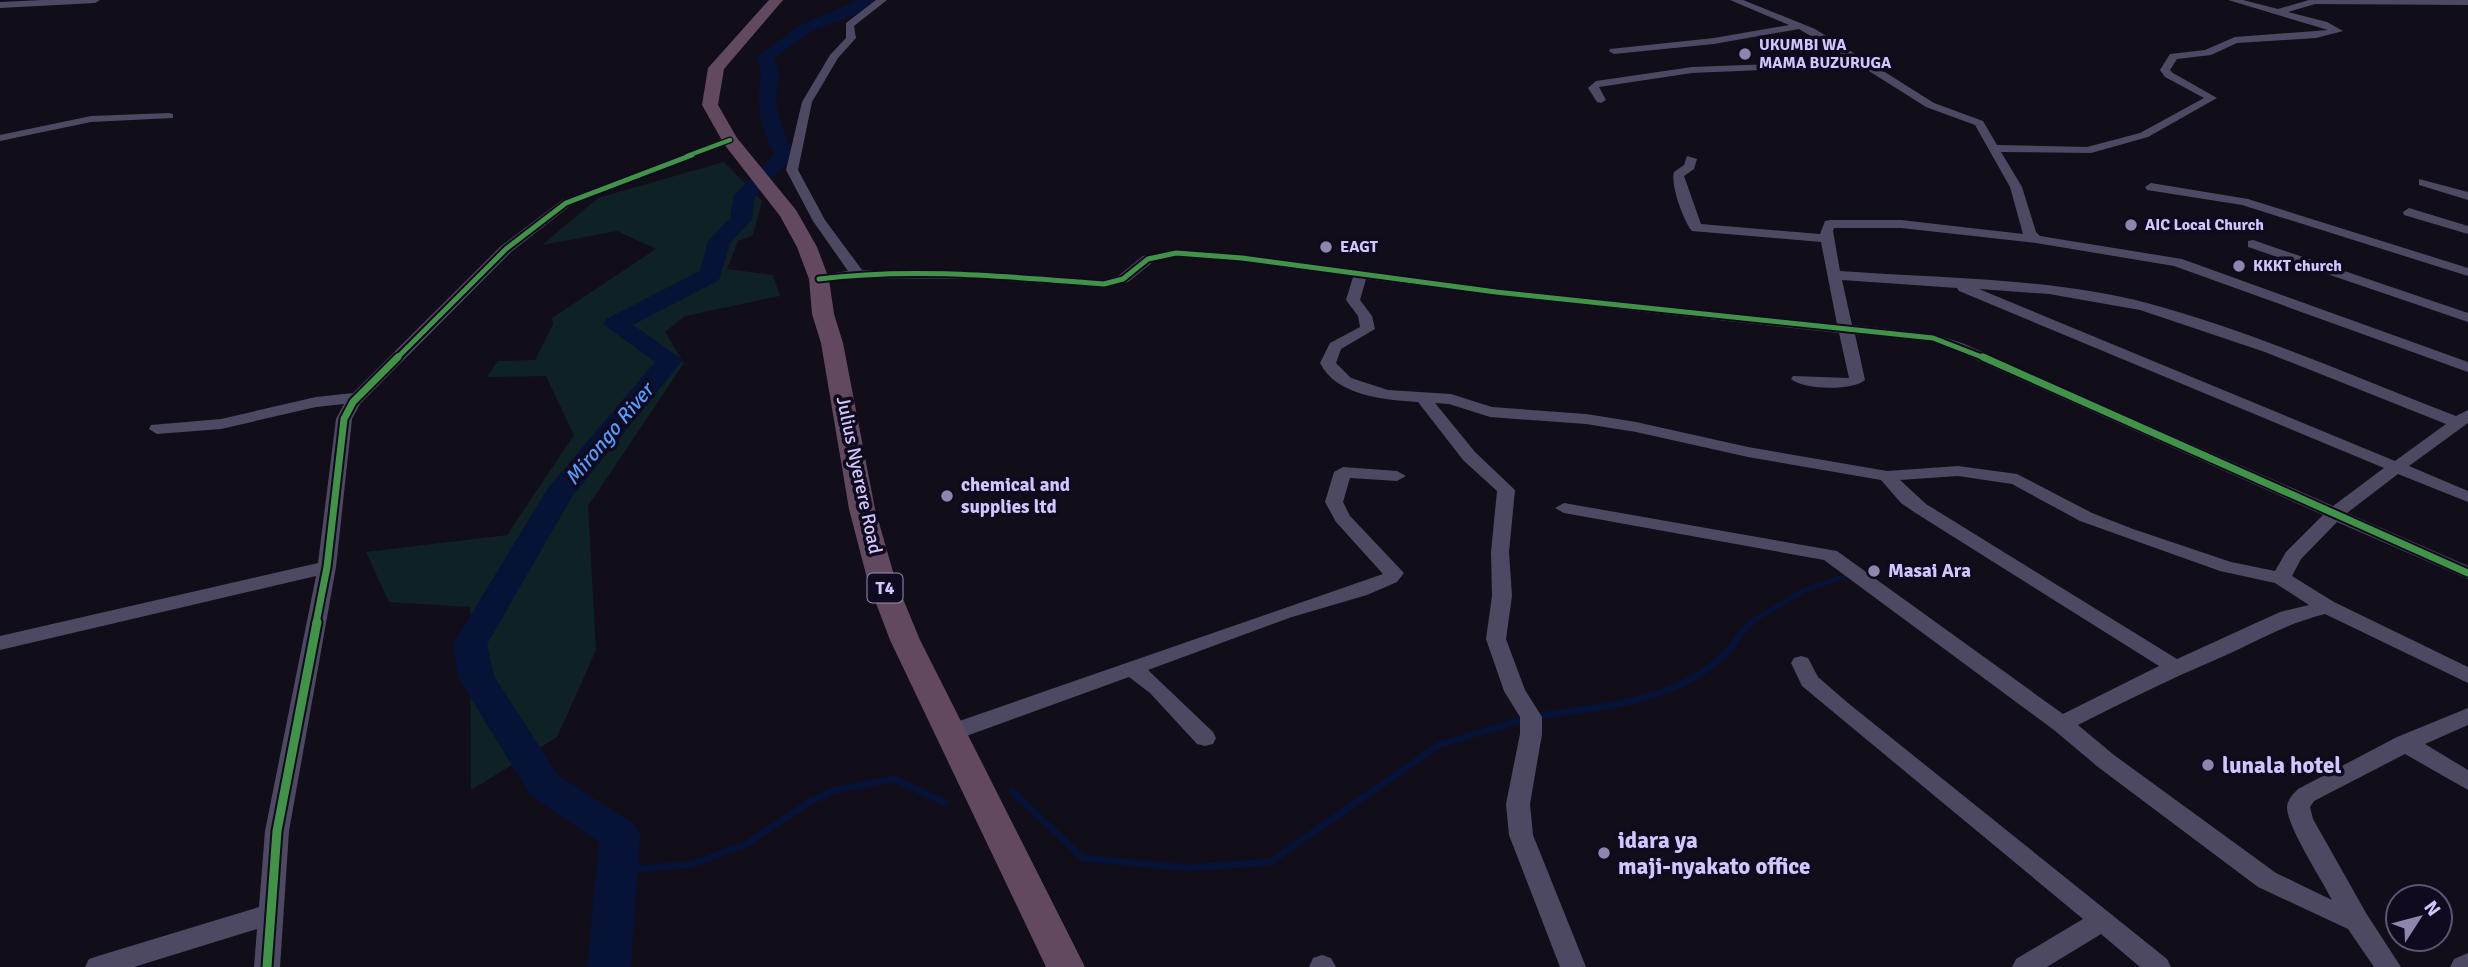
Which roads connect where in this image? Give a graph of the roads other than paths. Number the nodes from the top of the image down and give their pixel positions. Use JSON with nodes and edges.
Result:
{"nodes":[{"id":1,"x":95,"y":0,"type":"edge"},
{"id":2,"x":776,"y":0,"type":"edge"},
{"id":3,"x":882,"y":0,"type":"edge"},
{"id":4,"x":1734,"y":0,"type":"edge"},
{"id":5,"x":2233,"y":0,"type":"edge"},
{"id":6,"x":2468,"y":2,"type":"edge"},
{"id":7,"x":0,"y":5,"type":"edge"},
{"id":8,"x":2277,"y":12,"type":"junction"},
{"id":9,"x":1801,"y":26,"type":"junction"},
{"id":10,"x":1614,"y":51,"type":"dead end"},
{"id":11,"x":1868,"y":63,"type":"junction"},
{"id":12,"x":1601,"y":100,"type":"dead end"},
{"id":13,"x":169,"y":116,"type":"dead end"},
{"id":14,"x":0,"y":138,"type":"edge"},
{"id":15,"x":730,"y":140,"type":"junction"},
{"id":16,"x":1993,"y":148,"type":"junction"},
{"id":17,"x":1691,"y":159,"type":"dead end"},
{"id":18,"x":750,"y":165,"type":"joint"},
{"id":19,"x":2423,"y":182,"type":"dead end"},
{"id":20,"x":2151,"y":187,"type":"dead end"},
{"id":21,"x":770,"y":188,"type":"joint"},
{"id":22,"x":2468,"y":196,"type":"edge"},
{"id":23,"x":2409,"y":212,"type":"dead end"},
{"id":24,"x":2468,"y":230,"type":"edge"},
{"id":25,"x":1827,"y":239,"type":"junction"},
{"id":26,"x":2036,"y":239,"type":"junction"},
{"id":27,"x":2253,"y":244,"type":"dead end"},
{"id":28,"x":2468,"y":272,"type":"edge"},
{"id":29,"x":1361,"y":273,"type":"junction"},
{"id":30,"x":857,"y":274,"type":"junction"},
{"id":31,"x":1835,"y":275,"type":"junction"},
{"id":32,"x":819,"y":279,"type":"junction"},
{"id":33,"x":1952,"y":283,"type":"junction"},
{"id":34,"x":2468,"y":318,"type":"edge"},
{"id":35,"x":1846,"y":327,"type":"junction"},
{"id":36,"x":2468,"y":368,"type":"edge"},
{"id":37,"x":1799,"y":379,"type":"dead end"},
{"id":38,"x":359,"y":397,"type":"junction"},
{"id":39,"x":1423,"y":397,"type":"junction"},
{"id":40,"x":2462,"y":424,"type":"edge"},
{"id":41,"x":157,"y":429,"type":"dead end"},
{"id":42,"x":2397,"y":469,"type":"junction"},
{"id":43,"x":1397,"y":476,"type":"dead end"},
{"id":44,"x":1887,"y":476,"type":"junction"},
{"id":45,"x":2468,"y":497,"type":"edge"},
{"id":46,"x":1564,"y":508,"type":"dead end"},
{"id":47,"x":2336,"y":513,"type":"junction"},
{"id":48,"x":327,"y":567,"type":"junction"},
{"id":49,"x":2468,"y":573,"type":"edge"},
{"id":50,"x":2281,"y":578,"type":"junction"},
{"id":51,"x":2327,"y":607,"type":"junction"},
{"id":52,"x":0,"y":643,"type":"edge"},
{"id":53,"x":1801,"y":663,"type":"dead end"},
{"id":54,"x":2175,"y":667,"type":"junction"},
{"id":55,"x":1133,"y":669,"type":"junction"},
{"id":56,"x":2468,"y":677,"type":"edge"},
{"id":57,"x":2468,"y":716,"type":"edge"},
{"id":58,"x":2062,"y":724,"type":"junction"},
{"id":59,"x":950,"y":733,"type":"junction"},
{"id":60,"x":1205,"y":738,"type":"dead end"},
{"id":61,"x":2404,"y":743,"type":"junction"},
{"id":62,"x":2468,"y":781,"type":"edge"},
{"id":63,"x":270,"y":914,"type":"junction"},
{"id":64,"x":2103,"y":920,"type":"junction"},
{"id":65,"x":2357,"y":921,"type":"junction"},
{"id":66,"x":2468,"y":964,"type":"edge"},
{"id":67,"x":98,"y":967,"type":"edge"},
{"id":68,"x":267,"y":967,"type":"edge"},
{"id":69,"x":1066,"y":967,"type":"edge"},
{"id":70,"x":1573,"y":967,"type":"edge"},
{"id":71,"x":2025,"y":967,"type":"edge"},
{"id":72,"x":2158,"y":967,"type":"edge"},
{"id":73,"x":2388,"y":967,"type":"edge"},
{"id":74,"x":2463,"y":967,"type":"edge"}],
"edges":[{"from":1,"to":7,"type":"street"},
{"from":2,"to":15,"type":"highway","name":"Julius Nyerere Road","number":"T4"},
{"from":3,"to":30,"type":"street"},
{"from":4,"to":9,"type":"street"},
{"from":5,"to":8,"type":"street"},
{"from":6,"to":8,"type":"street"},
{"from":8,"to":16,"type":"street"},
{"from":9,"to":10,"type":"street"},
{"from":9,"to":11,"type":"street"},
{"from":11,"to":12,"type":"street"},
{"from":11,"to":16,"type":"street"},
{"from":13,"to":14,"type":"street"},
{"from":15,"to":18,"type":"highway","name":"Julius Nyerere Road","number":"T4"},
{"from":15,"to":38,"type":"street"},
{"from":16,"to":26,"type":"street"},
{"from":17,"to":25,"type":"street"},
{"from":18,"to":21,"type":"highway","name":"Julius Nyerere Road","number":"T4"},
{"from":19,"to":22,"type":"street"},
{"from":20,"to":28,"type":"street"},
{"from":21,"to":32,"type":"highway","name":"Julius Nyerere Road","number":"T4"},
{"from":23,"to":24,"type":"street"},
{"from":25,"to":26,"type":"street"},
{"from":25,"to":31,"type":"street"},
{"from":26,"to":36,"type":"street"},
{"from":27,"to":34,"type":"street"},
{"from":29,"to":30,"type":"street"},
{"from":29,"to":35,"type":"street"},
{"from":29,"to":39,"type":"street"},
{"from":30,"to":32,"type":"street"},
{"from":31,"to":33,"type":"street"},
{"from":31,"to":35,"type":"street"},
{"from":32,"to":59,"type":"highway","name":"Julius Nyerere Road","number":"T4"},
{"from":33,"to":40,"type":"street"},
{"from":33,"to":42,"type":"street"},
{"from":35,"to":37,"type":"street"},
{"from":35,"to":47,"type":"street"},
{"from":38,"to":41,"type":"street"},
{"from":38,"to":48,"type":"street"},
{"from":39,"to":44,"type":"street"},
{"from":39,"to":70,"type":"street"},
{"from":40,"to":42,"type":"street"},
{"from":42,"to":45,"type":"street"},
{"from":42,"to":47,"type":"street"},
{"from":43,"to":55,"type":"street"},
{"from":44,"to":50,"type":"street"},
{"from":44,"to":54,"type":"street"},
{"from":46,"to":58,"type":"street"},
{"from":47,"to":49,"type":"street"},
{"from":47,"to":50,"type":"street"},
{"from":48,"to":52,"type":"street"},
{"from":48,"to":63,"type":"street"},
{"from":50,"to":51,"type":"street"},
{"from":51,"to":54,"type":"street"},
{"from":51,"to":56,"type":"street"},
{"from":53,"to":64,"type":"street"},
{"from":54,"to":58,"type":"street"},
{"from":55,"to":59,"type":"street"},
{"from":55,"to":60,"type":"street"},
{"from":57,"to":61,"type":"street"},
{"from":58,"to":65,"type":"street"},
{"from":59,"to":69,"type":"highway","name":"Julius Nyerere Road","number":"T4"},
{"from":61,"to":62,"type":"street"},
{"from":61,"to":65,"type":"street"},
{"from":63,"to":67,"type":"street"},
{"from":63,"to":68,"type":"street"},
{"from":64,"to":71,"type":"street"},
{"from":64,"to":72,"type":"street"},
{"from":65,"to":73,"type":"street"},
{"from":66,"to":74,"type":"street"}]}
